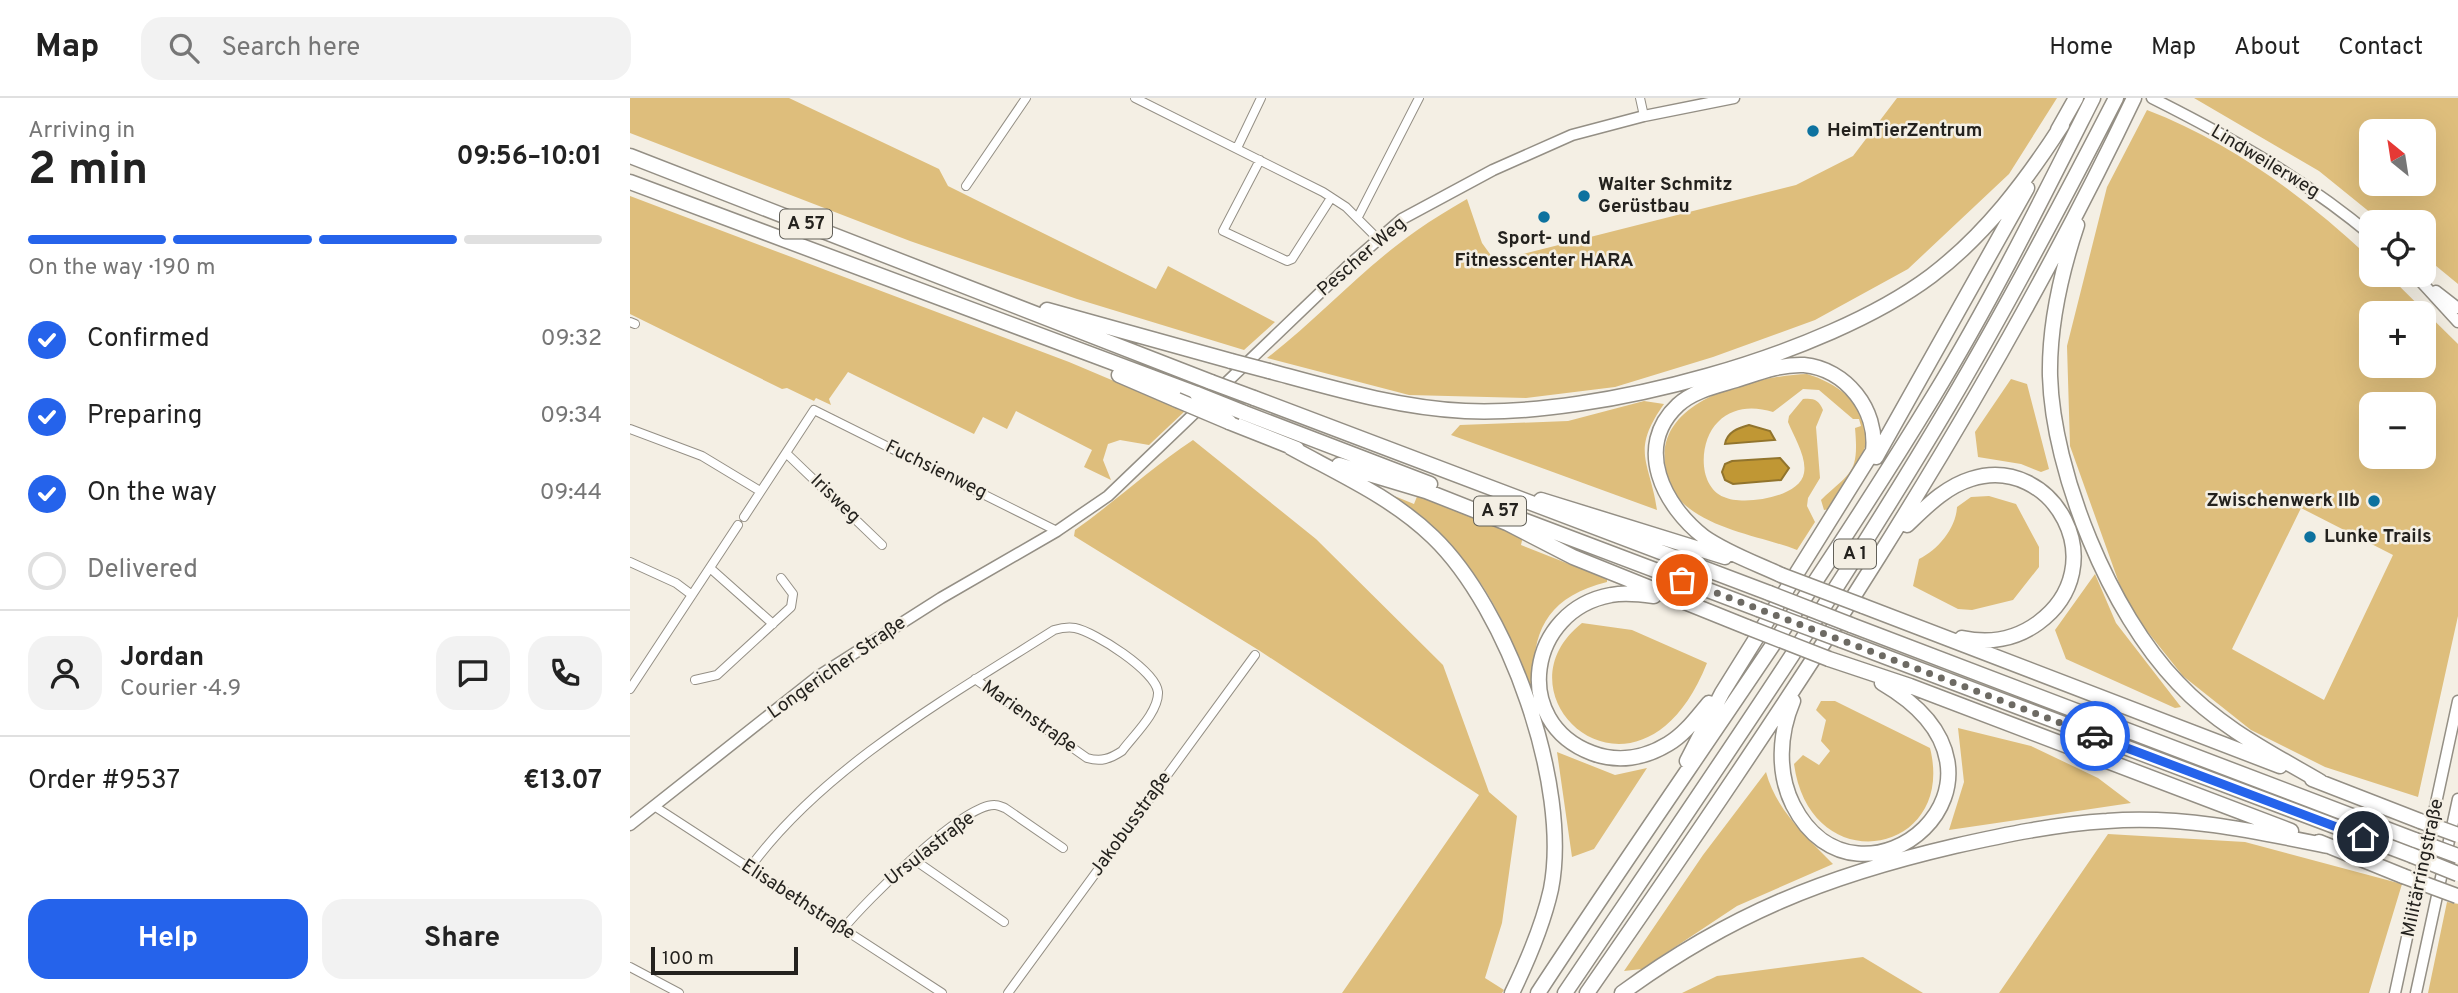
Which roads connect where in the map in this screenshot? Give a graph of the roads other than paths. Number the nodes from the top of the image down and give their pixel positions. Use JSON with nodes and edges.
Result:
{"nodes":[{"id":1,"x":1026,"y":98,"type":"edge"},
{"id":2,"x":1135,"y":98,"type":"edge"},
{"id":3,"x":1261,"y":98,"type":"edge"},
{"id":4,"x":1419,"y":98,"type":"edge"},
{"id":5,"x":1640,"y":98,"type":"edge"},
{"id":6,"x":1734,"y":98,"type":"edge"},
{"id":7,"x":2076,"y":98,"type":"edge"},
{"id":8,"x":2093,"y":98,"type":"edge"},
{"id":9,"x":2116,"y":98,"type":"edge"},
{"id":10,"x":2134,"y":98,"type":"edge"},
{"id":11,"x":2152,"y":98,"type":"edge"},
{"id":12,"x":1644,"y":116,"type":"junction"},
{"id":13,"x":2062,"y":125,"type":"junction"},
{"id":14,"x":1237,"y":148,"type":"junction"},
{"id":15,"x":630,"y":156,"type":"edge"},
{"id":16,"x":1260,"y":160,"type":"junction"},
{"id":17,"x":2094,"y":180,"type":"junction"},
{"id":18,"x":630,"y":182,"type":"edge"},
{"id":19,"x":966,"y":186,"type":"dead end"},
{"id":20,"x":1331,"y":198,"type":"junction"},
{"id":21,"x":1358,"y":217,"type":"junction"},
{"id":22,"x":2359,"y":225,"type":"edge"},
{"id":23,"x":1378,"y":239,"type":"junction"},
{"id":24,"x":2426,"y":287,"type":"edge"},
{"id":25,"x":2431,"y":287,"type":"edge"},
{"id":26,"x":982,"y":292,"type":"junction"},
{"id":27,"x":2458,"y":308,"type":"edge"},
{"id":28,"x":2458,"y":322,"type":"edge"},
{"id":29,"x":1086,"y":354,"type":"junction"},
{"id":30,"x":630,"y":429,"type":"edge"},
{"id":31,"x":1290,"y":447,"type":"junction"},
{"id":32,"x":786,"y":453,"type":"junction"},
{"id":33,"x":1492,"y":488,"type":"junction"},
{"id":34,"x":760,"y":491,"type":"junction"},
{"id":35,"x":1057,"y":531,"type":"junction"},
{"id":36,"x":1891,"y":541,"type":"junction"},
{"id":37,"x":882,"y":545,"type":"dead end"},
{"id":38,"x":630,"y":562,"type":"edge"},
{"id":39,"x":1804,"y":564,"type":"junction"},
{"id":40,"x":710,"y":568,"type":"junction"},
{"id":41,"x":1781,"y":575,"type":"junction"},
{"id":42,"x":781,"y":578,"type":"dead end"},
{"id":43,"x":692,"y":595,"type":"junction"},
{"id":44,"x":1694,"y":608,"type":"junction"},
{"id":45,"x":774,"y":624,"type":"junction"},
{"id":46,"x":1918,"y":628,"type":"junction"},
{"id":47,"x":1752,"y":646,"type":"junction"},
{"id":48,"x":1255,"y":655,"type":"dead end"},
{"id":49,"x":1808,"y":670,"type":"junction"},
{"id":50,"x":1863,"y":671,"type":"junction"},
{"id":51,"x":975,"y":679,"type":"junction"},
{"id":52,"x":695,"y":680,"type":"dead end"},
{"id":53,"x":630,"y":689,"type":"edge"},
{"id":54,"x":2458,"y":701,"type":"edge"},
{"id":55,"x":2321,"y":782,"type":"junction"},
{"id":56,"x":2458,"y":799,"type":"edge"},
{"id":57,"x":654,"y":806,"type":"junction"},
{"id":58,"x":1656,"y":817,"type":"junction"},
{"id":59,"x":633,"y":820,"type":"edge"},
{"id":60,"x":2458,"y":835,"type":"edge"},
{"id":61,"x":2328,"y":846,"type":"junction"},
{"id":62,"x":1063,"y":848,"type":"dead end"},
{"id":63,"x":2458,"y":856,"type":"edge"},
{"id":64,"x":913,"y":859,"type":"junction"},
{"id":65,"x":750,"y":869,"type":"junction"},
{"id":66,"x":2458,"y":874,"type":"edge"},
{"id":67,"x":2457,"y":897,"type":"edge"},
{"id":68,"x":1004,"y":922,"type":"dead end"},
{"id":69,"x":843,"y":929,"type":"junction"},
{"id":70,"x":630,"y":967,"type":"edge"},
{"id":71,"x":679,"y":993,"type":"edge"},
{"id":72,"x":942,"y":993,"type":"edge"},
{"id":73,"x":1008,"y":993,"type":"edge"},
{"id":74,"x":1512,"y":993,"type":"edge"},
{"id":75,"x":1538,"y":993,"type":"edge"},
{"id":76,"x":1564,"y":993,"type":"edge"},
{"id":77,"x":1587,"y":993,"type":"edge"},
{"id":78,"x":1622,"y":993,"type":"edge"},
{"id":79,"x":2395,"y":993,"type":"edge"},
{"id":80,"x":2416,"y":993,"type":"edge"}],
"edges":[{"from":1,"to":19,"type":"street"},
{"from":2,"to":14,"type":"street"},
{"from":3,"to":14,"type":"street"},
{"from":4,"to":21,"type":"street"},
{"from":5,"to":12,"type":"street"},
{"from":6,"to":12,"type":"street","name":"Pescher Weg"},
{"from":7,"to":13,"type":"highway"},
{"from":8,"to":58,"type":"highway","number":"A 1"},
{"from":9,"to":76,"type":"highway","number":"A 1"},
{"from":10,"to":17,"type":"highway"},
{"from":11,"to":22,"type":"street","name":"Lindweilerweg"},
{"from":12,"to":23,"type":"street","name":"Pescher Weg"},
{"from":13,"to":26,"type":"highway","bridge":true},
{"from":13,"to":39,"type":"highway"},
{"from":14,"to":16,"type":"street"},
{"from":15,"to":26,"type":"highway","number":"A 57"},
{"from":16,"to":20,"type":"street"},
{"from":16,"to":20,"type":"street"},
{"from":17,"to":36,"type":"highway"},
{"from":17,"to":55,"type":"highway"},
{"from":18,"to":29,"type":"highway","number":"A 57"},
{"from":20,"to":21,"type":"street"},
{"from":21,"to":23,"type":"street"},
{"from":23,"to":35,"type":"street","name":"Pescher Weg"},
{"from":24,"to":28,"type":"street"},
{"from":25,"to":27,"type":"street"},
{"from":26,"to":33,"type":"highway","number":"A 57","bridge":true},
{"from":29,"to":31,"type":"highway","bridge":true},
{"from":29,"to":66,"type":"highway","number":"A 57","bridge":true},
{"from":30,"to":34,"type":"street"},
{"from":31,"to":44,"type":"highway"},
{"from":31,"to":74,"type":"highway"},
{"from":32,"to":34,"type":"street"},
{"from":32,"to":35,"type":"street","name":"Fuchsienweg"},
{"from":32,"to":37,"type":"street","name":"Irisweg"},
{"from":33,"to":41,"type":"highway"},
{"from":33,"to":63,"type":"highway","number":"A 57","bridge":true},
{"from":34,"to":40,"type":"street"},
{"from":35,"to":57,"type":"street","name":"Longericher Straße"},
{"from":36,"to":46,"type":"highway"},
{"from":36,"to":49,"type":"highway"},
{"from":38,"to":43,"type":"street"},
{"from":39,"to":41,"type":"highway"},
{"from":39,"to":47,"type":"highway"},
{"from":40,"to":43,"type":"street"},
{"from":40,"to":45,"type":"street"},
{"from":41,"to":46,"type":"highway","bridge":true},
{"from":42,"to":45,"type":"street"},
{"from":43,"to":53,"type":"street"},
{"from":44,"to":47,"type":"highway"},
{"from":44,"to":50,"type":"highway","bridge":true},
{"from":45,"to":52,"type":"street"},
{"from":46,"to":55,"type":"highway"},
{"from":47,"to":58,"type":"highway"},
{"from":48,"to":73,"type":"street","name":"Jakobusstraße"},
{"from":49,"to":50,"type":"highway"},
{"from":49,"to":77,"type":"highway"},
{"from":50,"to":61,"type":"highway"},
{"from":51,"to":51,"type":"street","name":"Marienstraße"},
{"from":51,"to":65,"type":"street","name":"Marienstraße"},
{"from":54,"to":79,"type":"street","name":"Militärringstraße"},
{"from":55,"to":60,"type":"highway","bridge":true},
{"from":56,"to":80,"type":"street","name":"Militärringstraße"},
{"from":57,"to":59,"type":"street","name":"Longericher Straße"},
{"from":57,"to":65,"type":"street","name":"Elisabethstraße"},
{"from":58,"to":75,"type":"highway","number":"A 1"},
{"from":61,"to":67,"type":"highway","bridge":true},
{"from":61,"to":78,"type":"highway"},
{"from":62,"to":64,"type":"street","name":"Ursulastraße"},
{"from":64,"to":68,"type":"street"},
{"from":64,"to":69,"type":"street","name":"Ursulastraße"},
{"from":65,"to":69,"type":"street","name":"Elisabethstraße"},
{"from":69,"to":72,"type":"street","name":"Elisabethstraße"},
{"from":70,"to":71,"type":"street"}]}
